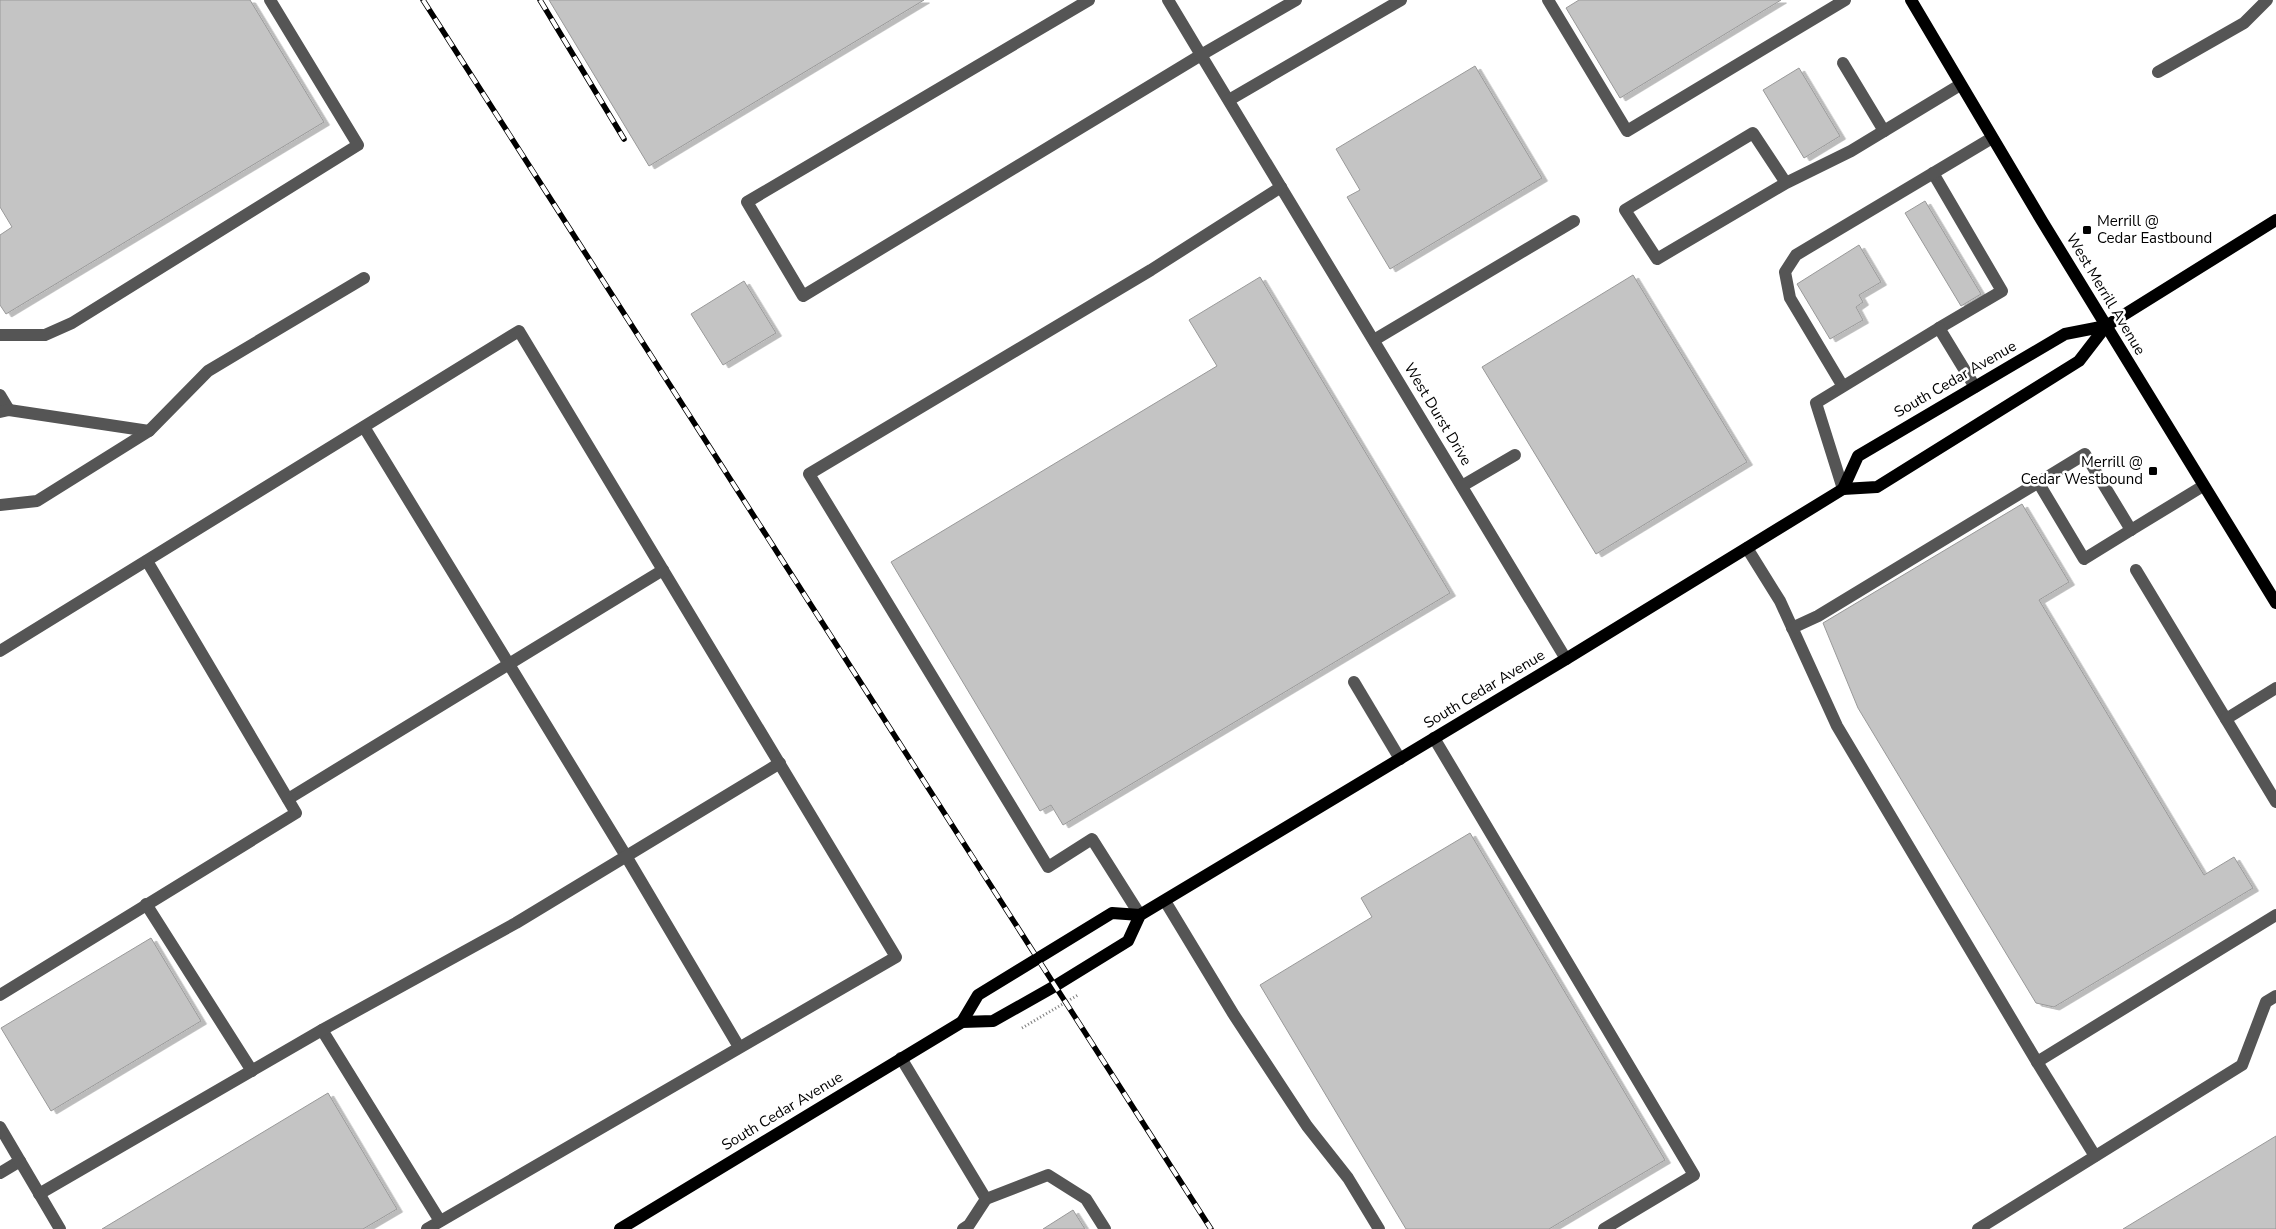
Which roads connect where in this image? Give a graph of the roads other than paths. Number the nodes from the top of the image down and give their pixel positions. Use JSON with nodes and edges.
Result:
{"nodes":[{"id":1,"x":270,"y":0,"type":"edge"},
{"id":2,"x":1089,"y":0,"type":"edge"},
{"id":3,"x":1168,"y":0,"type":"edge"},
{"id":4,"x":1296,"y":0,"type":"edge"},
{"id":5,"x":1401,"y":0,"type":"edge"},
{"id":6,"x":1548,"y":0,"type":"edge"},
{"id":7,"x":1845,"y":0,"type":"edge"},
{"id":8,"x":1911,"y":0,"type":"edge"},
{"id":9,"x":2267,"y":0,"type":"edge"},
{"id":10,"x":1202,"y":55,"type":"junction"},
{"id":11,"x":1843,"y":63,"type":"dead end"},
{"id":12,"x":2158,"y":72,"type":"dead end"},
{"id":13,"x":1960,"y":85,"type":"junction"},
{"id":14,"x":1229,"y":100,"type":"junction"},
{"id":15,"x":1884,"y":131,"type":"junction"},
{"id":16,"x":1992,"y":138,"type":"junction"},
{"id":17,"x":1934,"y":173,"type":"junction"},
{"id":18,"x":1786,"y":183,"type":"junction"},
{"id":19,"x":1282,"y":187,"type":"junction"},
{"id":20,"x":2276,"y":220,"type":"edge"},
{"id":21,"x":1574,"y":222,"type":"dead end"},
{"id":22,"x":364,"y":278,"type":"dead end"},
{"id":23,"x":2106,"y":326,"type":"junction"},
{"id":24,"x":1939,"y":328,"type":"junction"},
{"id":25,"x":0,"y":335,"type":"edge"},
{"id":26,"x":1374,"y":340,"type":"junction"},
{"id":27,"x":1842,"y":385,"type":"junction"},
{"id":28,"x":1974,"y":387,"type":"junction"},
{"id":29,"x":0,"y":395,"type":"edge"},
{"id":30,"x":4,"y":411,"type":"edge"},
{"id":31,"x":364,"y":426,"type":"junction"},
{"id":32,"x":149,"y":431,"type":"junction"},
{"id":33,"x":1515,"y":455,"type":"dead end"},
{"id":34,"x":2038,"y":482,"type":"junction"},
{"id":35,"x":1462,"y":486,"type":"junction"},
{"id":36,"x":2203,"y":486,"type":"junction"},
{"id":37,"x":1842,"y":489,"type":"junction"},
{"id":38,"x":0,"y":505,"type":"edge"},
{"id":39,"x":2131,"y":530,"type":"junction"},
{"id":40,"x":1748,"y":548,"type":"junction"},
{"id":41,"x":147,"y":561,"type":"junction"},
{"id":42,"x":663,"y":570,"type":"junction"},
{"id":43,"x":2136,"y":570,"type":"dead end"},
{"id":44,"x":2276,"y":603,"type":"edge"},
{"id":45,"x":1792,"y":628,"type":"junction"},
{"id":46,"x":0,"y":651,"type":"edge"},
{"id":47,"x":1566,"y":659,"type":"junction"},
{"id":48,"x":509,"y":664,"type":"junction"},
{"id":49,"x":1354,"y":682,"type":"dead end"},
{"id":50,"x":2276,"y":688,"type":"edge"},
{"id":51,"x":2226,"y":719,"type":"junction"},
{"id":52,"x":1434,"y":738,"type":"junction"},
{"id":53,"x":1400,"y":758,"type":"junction"},
{"id":54,"x":780,"y":763,"type":"junction"},
{"id":55,"x":288,"y":799,"type":"junction"},
{"id":56,"x":2276,"y":802,"type":"edge"},
{"id":57,"x":626,"y":856,"type":"junction"},
{"id":58,"x":1165,"y":901,"type":"junction"},
{"id":59,"x":146,"y":904,"type":"junction"},
{"id":60,"x":1140,"y":915,"type":"junction"},
{"id":61,"x":2276,"y":915,"type":"edge"},
{"id":62,"x":0,"y":995,"type":"edge"},
{"id":63,"x":2276,"y":996,"type":"edge"},
{"id":64,"x":962,"y":1022,"type":"junction"},
{"id":65,"x":322,"y":1030,"type":"junction"},
{"id":66,"x":739,"y":1048,"type":"junction"},
{"id":67,"x":901,"y":1058,"type":"junction"},
{"id":68,"x":2037,"y":1062,"type":"junction"},
{"id":69,"x":252,"y":1071,"type":"junction"},
{"id":70,"x":0,"y":1127,"type":"edge"},
{"id":71,"x":2095,"y":1156,"type":"junction"},
{"id":72,"x":20,"y":1161,"type":"junction"},
{"id":73,"x":0,"y":1173,"type":"edge"},
{"id":74,"x":39,"y":1194,"type":"junction"},
{"id":75,"x":986,"y":1198,"type":"junction"},
{"id":76,"x":440,"y":1221,"type":"junction"},
{"id":77,"x":60,"y":1229,"type":"edge"},
{"id":78,"x":427,"y":1229,"type":"edge"},
{"id":79,"x":620,"y":1229,"type":"edge"},
{"id":80,"x":963,"y":1229,"type":"edge"},
{"id":81,"x":1105,"y":1229,"type":"edge"},
{"id":82,"x":1379,"y":1229,"type":"edge"},
{"id":83,"x":1604,"y":1229,"type":"edge"},
{"id":84,"x":1978,"y":1229,"type":"edge"}],
"edges":[{"from":1,"to":25,"type":"street"},
{"from":2,"to":10,"type":"street"},
{"from":3,"to":10,"type":"street","name":"West Durst Drive"},
{"from":4,"to":10,"type":"street"},
{"from":5,"to":14,"type":"street"},
{"from":6,"to":7,"type":"street"},
{"from":8,"to":13,"type":"main road","name":"West Merrill Avenue"},
{"from":9,"to":12,"type":"street"},
{"from":10,"to":14,"type":"street","name":"West Durst Drive"},
{"from":11,"to":15,"type":"street"},
{"from":13,"to":15,"type":"street"},
{"from":13,"to":16,"type":"main road","name":"West Merrill Avenue"},
{"from":14,"to":19,"type":"street","name":"West Durst Drive"},
{"from":15,"to":18,"type":"street"},
{"from":16,"to":17,"type":"street"},
{"from":16,"to":23,"type":"main road","name":"West Merrill Avenue"},
{"from":17,"to":24,"type":"street"},
{"from":17,"to":27,"type":"street"},
{"from":18,"to":18,"type":"street"},
{"from":19,"to":26,"type":"street","name":"West Durst Drive"},
{"from":19,"to":60,"type":"street"},
{"from":20,"to":23,"type":"main road","name":"South Cedar Avenue"},
{"from":21,"to":26,"type":"street"},
{"from":22,"to":32,"type":"street"},
{"from":23,"to":28,"type":"main road","name":"South Cedar Avenue"},
{"from":23,"to":36,"type":"main road","name":"West Merrill Avenue"},
{"from":23,"to":37,"type":"main road","name":"South Cedar Avenue"},
{"from":24,"to":27,"type":"street"},
{"from":24,"to":28,"type":"street"},
{"from":26,"to":35,"type":"street","name":"West Durst Drive"},
{"from":27,"to":37,"type":"street"},
{"from":28,"to":37,"type":"main road","name":"South Cedar Avenue"},
{"from":29,"to":30,"type":"street"},
{"from":30,"to":32,"type":"street"},
{"from":31,"to":41,"type":"street"},
{"from":31,"to":42,"type":"street"},
{"from":31,"to":48,"type":"street"},
{"from":32,"to":38,"type":"street"},
{"from":33,"to":35,"type":"street"},
{"from":34,"to":39,"type":"street"},
{"from":34,"to":39,"type":"street"},
{"from":34,"to":45,"type":"street"},
{"from":35,"to":47,"type":"street","name":"West Durst Drive"},
{"from":36,"to":39,"type":"street"},
{"from":36,"to":44,"type":"main road","name":"West Merrill Avenue"},
{"from":37,"to":40,"type":"main road","name":"South Cedar Avenue"},
{"from":40,"to":45,"type":"street"},
{"from":40,"to":47,"type":"main road","name":"South Cedar Avenue"},
{"from":41,"to":46,"type":"street"},
{"from":41,"to":55,"type":"street"},
{"from":42,"to":48,"type":"street"},
{"from":42,"to":54,"type":"street"},
{"from":43,"to":51,"type":"street"},
{"from":45,"to":68,"type":"street"},
{"from":47,"to":52,"type":"main road","name":"South Cedar Avenue"},
{"from":48,"to":55,"type":"street"},
{"from":48,"to":57,"type":"street"},
{"from":49,"to":53,"type":"street"},
{"from":50,"to":51,"type":"street"},
{"from":51,"to":56,"type":"street"},
{"from":52,"to":53,"type":"main road","name":"South Cedar Avenue"},
{"from":52,"to":83,"type":"street"},
{"from":53,"to":58,"type":"main road","name":"South Cedar Avenue"},
{"from":54,"to":57,"type":"street"},
{"from":54,"to":66,"type":"street"},
{"from":55,"to":59,"type":"street"},
{"from":57,"to":65,"type":"street"},
{"from":57,"to":66,"type":"street"},
{"from":58,"to":60,"type":"main road","name":"South Cedar Avenue"},
{"from":58,"to":82,"type":"street"},
{"from":59,"to":62,"type":"street"},
{"from":59,"to":69,"type":"street"},
{"from":60,"to":64,"type":"main road","name":"South Cedar Avenue"},
{"from":60,"to":64,"type":"main road","name":"South Cedar Avenue"},
{"from":61,"to":68,"type":"street"},
{"from":63,"to":71,"type":"street"},
{"from":64,"to":67,"type":"main road","name":"South Cedar Avenue"},
{"from":65,"to":69,"type":"street"},
{"from":65,"to":76,"type":"street"},
{"from":66,"to":76,"type":"street"},
{"from":67,"to":75,"type":"street"},
{"from":67,"to":79,"type":"main road","name":"South Cedar Avenue"},
{"from":68,"to":71,"type":"street"},
{"from":69,"to":74,"type":"street"},
{"from":70,"to":72,"type":"street"},
{"from":71,"to":84,"type":"street"},
{"from":72,"to":73,"type":"street"},
{"from":72,"to":74,"type":"street"},
{"from":74,"to":77,"type":"street"},
{"from":75,"to":80,"type":"street"},
{"from":75,"to":81,"type":"street"},
{"from":76,"to":78,"type":"street"}]}
